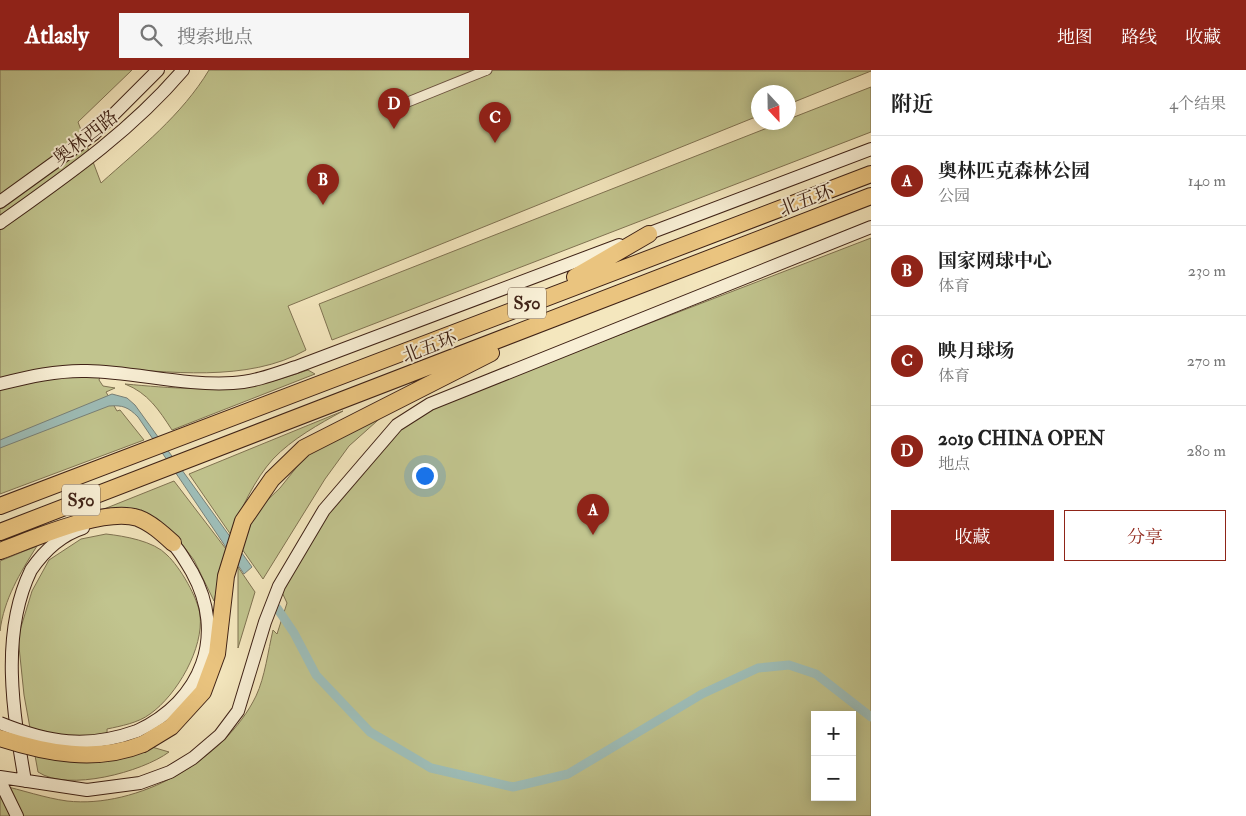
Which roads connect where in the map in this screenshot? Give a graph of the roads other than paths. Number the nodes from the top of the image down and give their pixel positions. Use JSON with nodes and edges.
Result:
{"nodes":[{"id":1,"x":158,"y":70,"type":"edge"},
{"id":2,"x":183,"y":70,"type":"edge"},
{"id":3,"x":487,"y":70,"type":"edge"},
{"id":4,"x":393,"y":108,"type":"dead end"},
{"id":5,"x":871,"y":149,"type":"edge"},
{"id":6,"x":871,"y":174,"type":"edge"},
{"id":7,"x":871,"y":196,"type":"edge"},
{"id":8,"x":0,"y":202,"type":"edge"},
{"id":9,"x":0,"y":222,"type":"edge"},
{"id":10,"x":871,"y":227,"type":"edge"},
{"id":11,"x":649,"y":234,"type":"junction"},
{"id":12,"x":534,"y":300,"type":"junction"},
{"id":13,"x":579,"y":310,"type":"junction"},
{"id":14,"x":0,"y":384,"type":"edge"},
{"id":15,"x":62,"y":482,"type":"junction"},
{"id":16,"x":0,"y":498,"type":"edge"},
{"id":17,"x":0,"y":506,"type":"edge"},
{"id":18,"x":0,"y":532,"type":"edge"},
{"id":19,"x":172,"y":542,"type":"junction"},
{"id":20,"x":0,"y":551,"type":"edge"},
{"id":21,"x":0,"y":723,"type":"edge"},
{"id":22,"x":140,"y":737,"type":"junction"},
{"id":23,"x":0,"y":738,"type":"edge"},
{"id":24,"x":0,"y":779,"type":"edge"},
{"id":25,"x":26,"y":781,"type":"junction"},
{"id":26,"x":18,"y":816,"type":"edge"}],
"edges":[{"from":1,"to":8,"type":"street","name":"奥林西路"},
{"from":2,"to":9,"type":"street","name":"奥林西路"},
{"from":3,"to":4,"type":"street"},
{"from":5,"to":11,"type":"street"},
{"from":6,"to":12,"type":"highway","name":"北五环","number":"S50"},
{"from":7,"to":13,"type":"highway","name":"北五环","number":"S50"},
{"from":10,"to":25,"type":"street"},
{"from":11,"to":12,"type":"highway"},
{"from":11,"to":14,"type":"street"},
{"from":12,"to":15,"type":"highway","name":"北五环","number":"S50"},
{"from":13,"to":18,"type":"highway","name":"北五环","number":"S50"},
{"from":13,"to":22,"type":"highway"},
{"from":15,"to":16,"type":"highway"},
{"from":15,"to":17,"type":"highway","name":"北五环","number":"S50"},
{"from":19,"to":20,"type":"highway"},
{"from":19,"to":22,"type":"street"},
{"from":19,"to":25,"type":"street"},
{"from":21,"to":22,"type":"street","bridge":true},
{"from":22,"to":23,"type":"highway","bridge":true},
{"from":24,"to":25,"type":"street"},
{"from":24,"to":26,"type":"street"}]}
